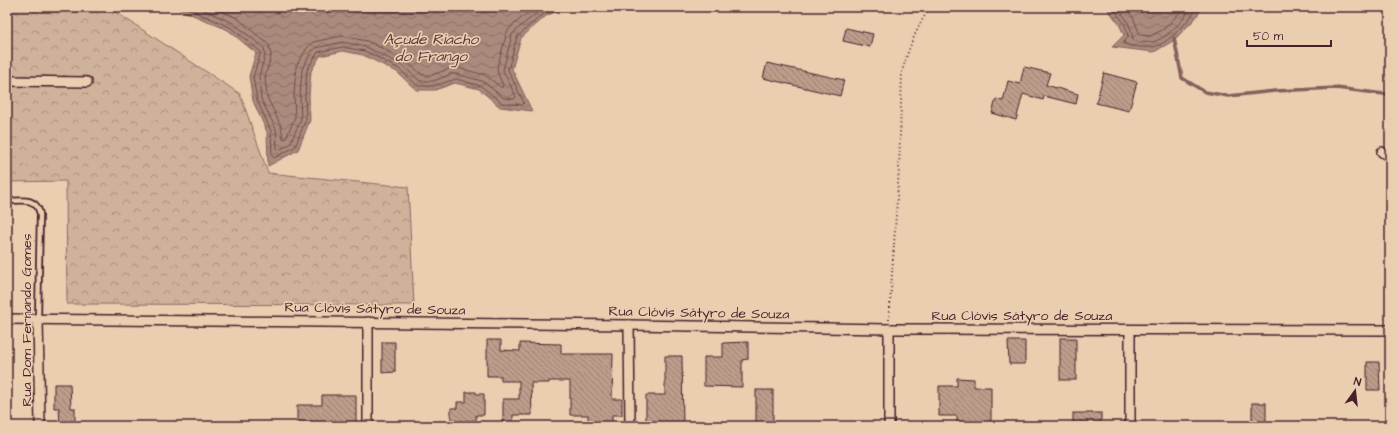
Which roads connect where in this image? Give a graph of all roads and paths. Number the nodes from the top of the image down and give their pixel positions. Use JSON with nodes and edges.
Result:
{"nodes":[{"id":1,"x":930,"y":7,"type":"edge"},
{"id":2,"x":7,"y":81,"type":"edge"},
{"id":3,"x":87,"y":82,"type":"dead end"},
{"id":4,"x":7,"y":201,"type":"edge"},
{"id":5,"x":7,"y":319,"type":"edge"},
{"id":6,"x":38,"y":319,"type":"junction"},
{"id":7,"x":368,"y":322,"type":"junction"},
{"id":8,"x":629,"y":325,"type":"junction"},
{"id":9,"x":889,"y":329,"type":"junction"},
{"id":10,"x":1130,"y":330,"type":"junction"},
{"id":11,"x":1390,"y":330,"type":"edge"},
{"id":12,"x":40,"y":426,"type":"edge"},
{"id":13,"x":368,"y":426,"type":"edge"},
{"id":14,"x":630,"y":426,"type":"edge"},
{"id":15,"x":889,"y":426,"type":"edge"},
{"id":16,"x":1130,"y":426,"type":"edge"}],
"edges":[{"from":1,"to":9,"type":"path"},
{"from":2,"to":3,"type":"street"},
{"from":4,"to":6,"type":"lane","name":"Rua Dom Fernando Gomes"},
{"from":5,"to":6,"type":"street","name":"Rua Clóvis Sátyro de Souza"},
{"from":6,"to":7,"type":"street","name":"Rua Clóvis Sátyro de Souza"},
{"from":6,"to":12,"type":"street","name":"Rua Dom Fernando Gomes"},
{"from":7,"to":8,"type":"street","name":"Rua Clóvis Sátyro de Souza"},
{"from":7,"to":13,"type":"street"},
{"from":8,"to":9,"type":"street","name":"Rua Clóvis Sátyro de Souza"},
{"from":8,"to":14,"type":"street"},
{"from":9,"to":10,"type":"street","name":"Rua Clóvis Sátyro de Souza"},
{"from":9,"to":15,"type":"street"},
{"from":10,"to":11,"type":"street","name":"Rua Clóvis Sátyro de Souza"},
{"from":10,"to":16,"type":"street"}]}
